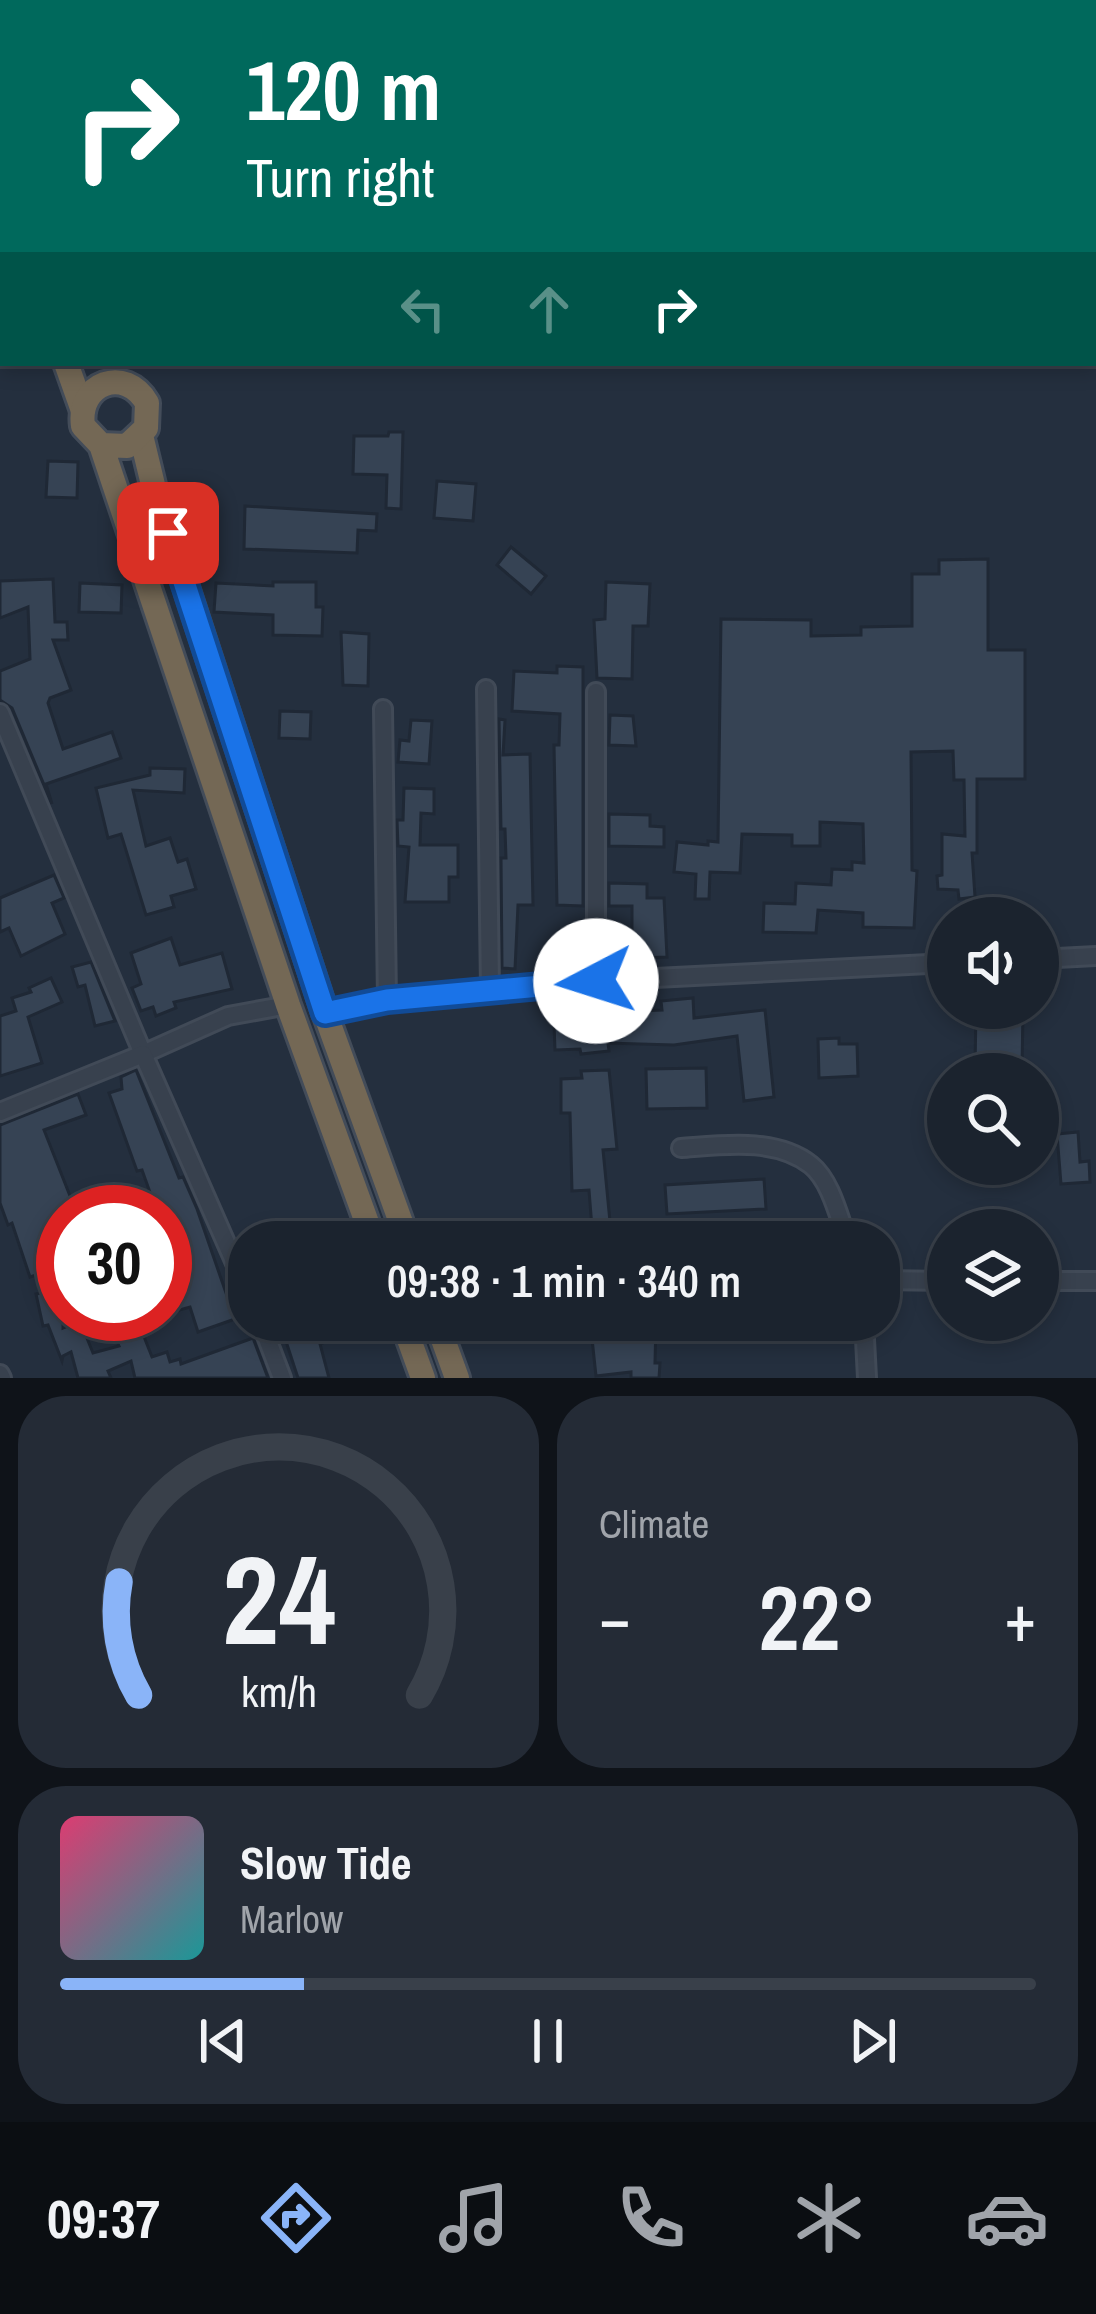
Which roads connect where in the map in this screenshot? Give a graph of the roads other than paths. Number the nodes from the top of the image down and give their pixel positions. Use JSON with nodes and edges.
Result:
{"nodes":[{"id":1,"x":67,"y":366,"type":"edge"},
{"id":2,"x":115,"y":372,"type":"edge"},
{"id":3,"x":82,"y":408,"type":"junction"},
{"id":4,"x":141,"y":435,"type":"junction"},
{"id":5,"x":101,"y":445,"type":"junction"},
{"id":6,"x":486,"y":689,"type":"dead end"},
{"id":7,"x":596,"y":692,"type":"dead end"},
{"id":8,"x":383,"y":709,"type":"dead end"},
{"id":9,"x":0,"y":713,"type":"edge"},
{"id":10,"x":1096,"y":956,"type":"edge"},
{"id":11,"x":1059,"y":957,"type":"edge"},
{"id":12,"x":927,"y":964,"type":"edge"},
{"id":13,"x":596,"y":981,"type":"junction"},
{"id":14,"x":490,"y":989,"type":"junction"},
{"id":15,"x":387,"y":1000,"type":"junction"},
{"id":16,"x":288,"y":1005,"type":"junction"},
{"id":17,"x":325,"y":1013,"type":"junction"},
{"id":18,"x":143,"y":1054,"type":"junction"},
{"id":19,"x":0,"y":1112,"type":"edge"},
{"id":20,"x":681,"y":1148,"type":"dead end"},
{"id":21,"x":366,"y":1221,"type":"edge"},
{"id":22,"x":400,"y":1221,"type":"edge"},
{"id":23,"x":840,"y":1221,"type":"edge"},
{"id":24,"x":228,"y":1246,"type":"edge"},
{"id":25,"x":1059,"y":1281,"type":"edge"},
{"id":26,"x":1096,"y":1281,"type":"edge"},
{"id":27,"x":268,"y":1341,"type":"edge"},
{"id":28,"x":410,"y":1341,"type":"edge"},
{"id":29,"x":444,"y":1341,"type":"edge"},
{"id":30,"x":865,"y":1341,"type":"edge"},
{"id":31,"x":282,"y":1378,"type":"edge"},
{"id":32,"x":424,"y":1378,"type":"edge"},
{"id":33,"x":458,"y":1378,"type":"edge"},
{"id":34,"x":867,"y":1378,"type":"edge"}],
"edges":[{"from":1,"to":3,"type":"highway"},
{"from":2,"to":3,"type":"highway"},
{"from":2,"to":4,"type":"highway"},
{"from":3,"to":5,"type":"highway"},
{"from":4,"to":5,"type":"highway"},
{"from":4,"to":17,"type":"highway"},
{"from":5,"to":16,"type":"highway"},
{"from":6,"to":14,"type":"street"},
{"from":7,"to":13,"type":"street"},
{"from":8,"to":15,"type":"street"},
{"from":9,"to":18,"type":"street"},
{"from":10,"to":11,"type":"street"},
{"from":12,"to":13,"type":"street"},
{"from":13,"to":14,"type":"street"},
{"from":14,"to":15,"type":"street"},
{"from":15,"to":17,"type":"street"},
{"from":16,"to":18,"type":"street"},
{"from":16,"to":21,"type":"highway"},
{"from":17,"to":22,"type":"highway"},
{"from":18,"to":19,"type":"street"},
{"from":18,"to":24,"type":"street"},
{"from":20,"to":23,"type":"street"},
{"from":25,"to":26,"type":"street"},
{"from":27,"to":31,"type":"street"},
{"from":28,"to":32,"type":"highway"},
{"from":29,"to":33,"type":"highway"},
{"from":30,"to":34,"type":"street"}]}
